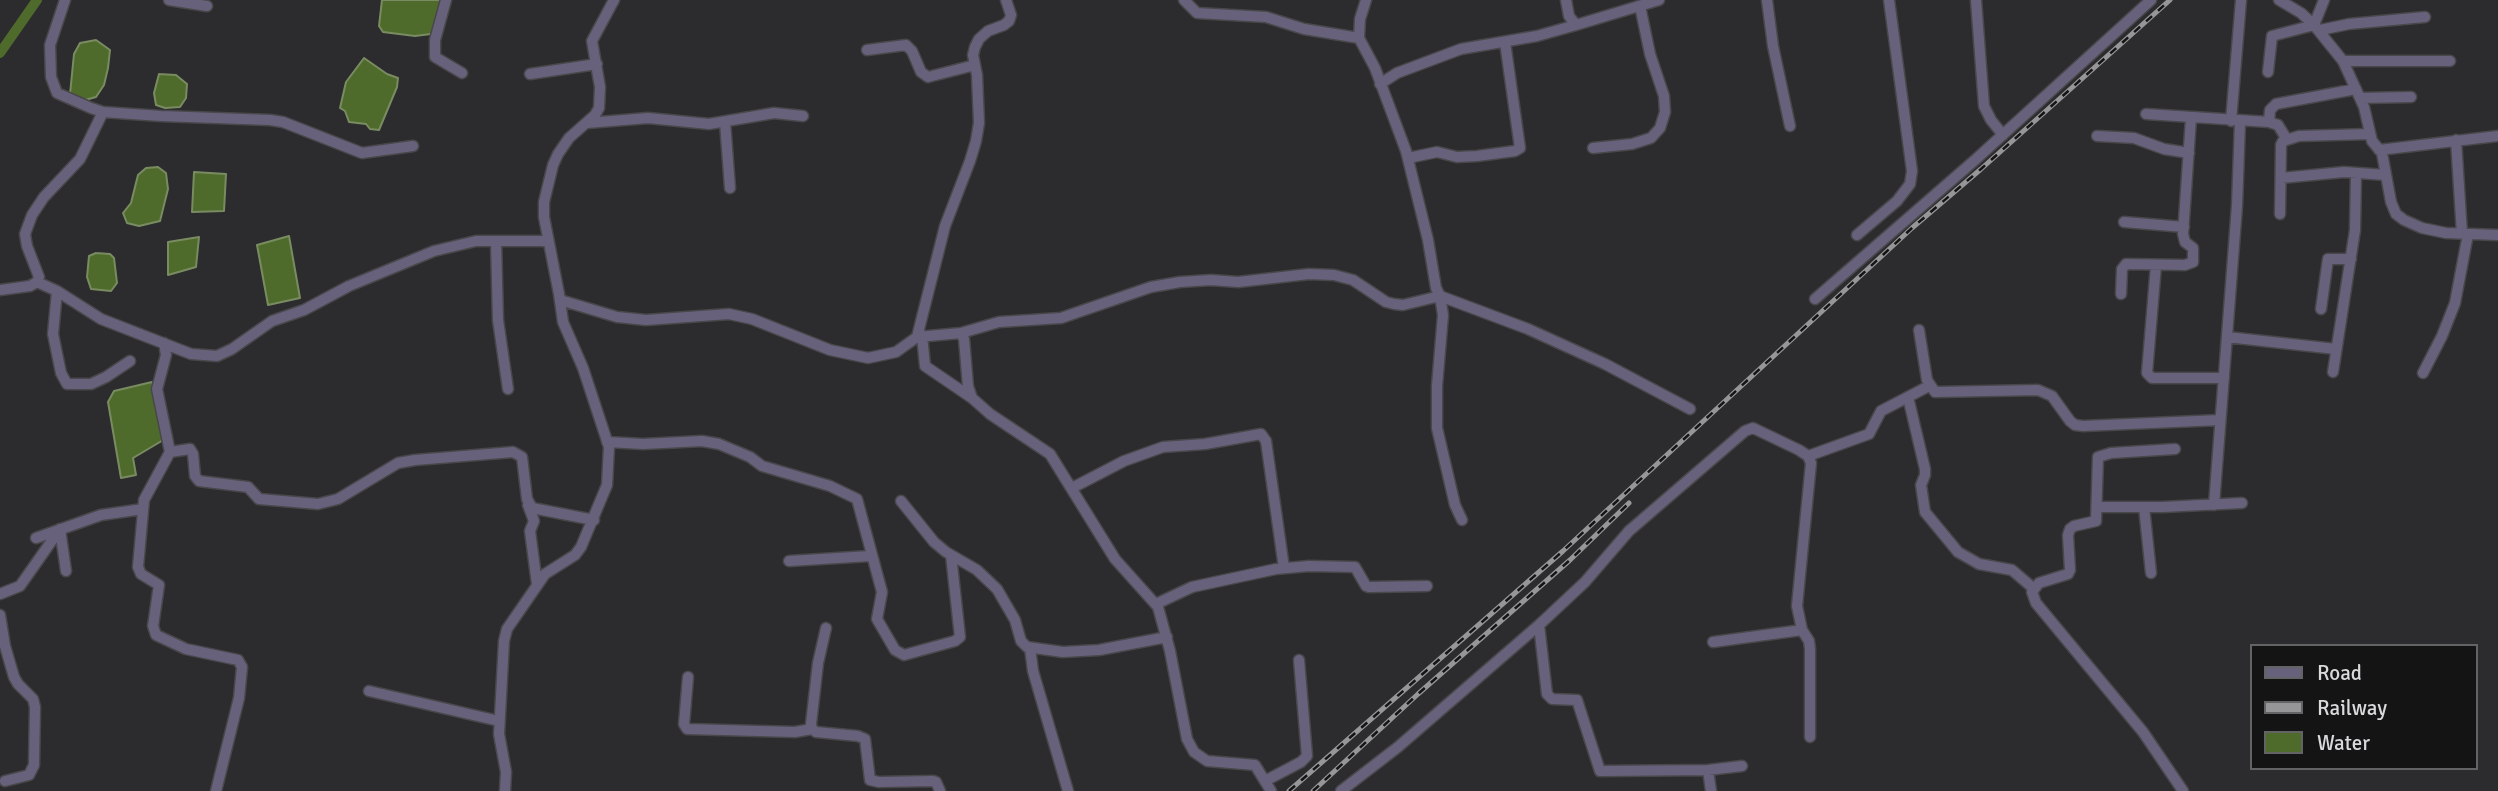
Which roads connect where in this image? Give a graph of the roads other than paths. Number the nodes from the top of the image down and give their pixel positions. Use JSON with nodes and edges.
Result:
{"nodes":[{"id":1,"x":65,"y":0,"type":"edge"},
{"id":2,"x":169,"y":0,"type":"edge"},
{"id":3,"x":446,"y":0,"type":"edge"},
{"id":4,"x":614,"y":0,"type":"edge"},
{"id":5,"x":1006,"y":0,"type":"edge"},
{"id":6,"x":1180,"y":0,"type":"edge"},
{"id":7,"x":1366,"y":0,"type":"edge"},
{"id":8,"x":1566,"y":0,"type":"edge"},
{"id":9,"x":1659,"y":0,"type":"edge"},
{"id":10,"x":1768,"y":0,"type":"edge"},
{"id":11,"x":1889,"y":0,"type":"edge"},
{"id":12,"x":1976,"y":0,"type":"edge"},
{"id":13,"x":2151,"y":0,"type":"edge"},
{"id":14,"x":2241,"y":0,"type":"edge"},
{"id":15,"x":2279,"y":0,"type":"edge"},
{"id":16,"x":2324,"y":0,"type":"edge"},
{"id":17,"x":207,"y":6,"type":"dead end"},
{"id":18,"x":1640,"y":6,"type":"junction"},
{"id":19,"x":2425,"y":17,"type":"dead end"},
{"id":20,"x":1576,"y":25,"type":"junction"},
{"id":21,"x":2317,"y":28,"type":"junction"},
{"id":22,"x":1359,"y":38,"type":"junction"},
{"id":23,"x":1506,"y":42,"type":"junction"},
{"id":24,"x":867,"y":50,"type":"dead end"},
{"id":25,"x":2343,"y":61,"type":"junction"},
{"id":26,"x":2450,"y":61,"type":"dead end"},
{"id":27,"x":597,"y":64,"type":"junction"},
{"id":28,"x":975,"y":65,"type":"junction"},
{"id":29,"x":2268,"y":72,"type":"dead end"},
{"id":30,"x":462,"y":73,"type":"dead end"},
{"id":31,"x":530,"y":74,"type":"dead end"},
{"id":32,"x":1380,"y":83,"type":"junction"},
{"id":33,"x":2358,"y":94,"type":"junction"},
{"id":34,"x":2411,"y":97,"type":"dead end"},
{"id":35,"x":103,"y":112,"type":"junction"},
{"id":36,"x":2146,"y":114,"type":"dead end"},
{"id":37,"x":803,"y":116,"type":"dead end"},
{"id":38,"x":2192,"y":118,"type":"junction"},
{"id":39,"x":2235,"y":121,"type":"junction"},
{"id":40,"x":725,"y":122,"type":"junction"},
{"id":41,"x":2269,"y":122,"type":"junction"},
{"id":42,"x":587,"y":123,"type":"junction"},
{"id":43,"x":1790,"y":126,"type":"dead end"},
{"id":44,"x":2370,"y":134,"type":"junction"},
{"id":45,"x":2003,"y":135,"type":"junction"},
{"id":46,"x":2097,"y":136,"type":"dead end"},
{"id":47,"x":2498,"y":136,"type":"edge"},
{"id":48,"x":2286,"y":138,"type":"junction"},
{"id":49,"x":2456,"y":140,"type":"junction"},
{"id":50,"x":413,"y":146,"type":"dead end"},
{"id":51,"x":1593,"y":148,"type":"dead end"},
{"id":52,"x":2379,"y":150,"type":"junction"},
{"id":53,"x":2189,"y":153,"type":"junction"},
{"id":54,"x":1408,"y":158,"type":"junction"},
{"id":55,"x":2356,"y":173,"type":"junction"},
{"id":56,"x":2386,"y":175,"type":"junction"},
{"id":57,"x":2281,"y":178,"type":"junction"},
{"id":58,"x":730,"y":188,"type":"dead end"},
{"id":59,"x":2280,"y":214,"type":"dead end"},
{"id":60,"x":2124,"y":222,"type":"dead end"},
{"id":61,"x":2184,"y":227,"type":"junction"},
{"id":62,"x":2465,"y":234,"type":"junction"},
{"id":63,"x":2498,"y":234,"type":"edge"},
{"id":64,"x":1857,"y":235,"type":"dead end"},
{"id":65,"x":496,"y":241,"type":"junction"},
{"id":66,"x":548,"y":241,"type":"junction"},
{"id":67,"x":2351,"y":259,"type":"junction"},
{"id":68,"x":2156,"y":265,"type":"junction"},
{"id":69,"x":37,"y":282,"type":"junction"},
{"id":70,"x":0,"y":290,"type":"edge"},
{"id":71,"x":57,"y":292,"type":"junction"},
{"id":72,"x":2121,"y":294,"type":"dead end"},
{"id":73,"x":1440,"y":296,"type":"junction"},
{"id":74,"x":1815,"y":299,"type":"dead end"},
{"id":75,"x":560,"y":300,"type":"junction"},
{"id":76,"x":2321,"y":309,"type":"dead end"},
{"id":77,"x":1919,"y":330,"type":"dead end"},
{"id":78,"x":961,"y":333,"type":"junction"},
{"id":79,"x":920,"y":336,"type":"junction"},
{"id":80,"x":2227,"y":337,"type":"junction"},
{"id":81,"x":164,"y":343,"type":"junction"},
{"id":82,"x":2336,"y":349,"type":"junction"},
{"id":83,"x":130,"y":361,"type":"dead end"},
{"id":84,"x":2333,"y":372,"type":"dead end"},
{"id":85,"x":2423,"y":373,"type":"dead end"},
{"id":86,"x":2224,"y":377,"type":"junction"},
{"id":87,"x":1929,"y":386,"type":"junction"},
{"id":88,"x":508,"y":388,"type":"dead end"},
{"id":89,"x":1908,"y":397,"type":"junction"},
{"id":90,"x":972,"y":398,"type":"junction"},
{"id":91,"x":1690,"y":409,"type":"dead end"},
{"id":92,"x":2220,"y":420,"type":"junction"},
{"id":93,"x":607,"y":442,"type":"junction"},
{"id":94,"x":2175,"y":449,"type":"dead end"},
{"id":95,"x":170,"y":452,"type":"junction"},
{"id":96,"x":1808,"y":456,"type":"junction"},
{"id":97,"x":1079,"y":484,"type":"junction"},
{"id":98,"x":901,"y":501,"type":"dead end"},
{"id":99,"x":2242,"y":503,"type":"dead end"},
{"id":100,"x":528,"y":505,"type":"junction"},
{"id":101,"x":2214,"y":505,"type":"junction"},
{"id":102,"x":2097,"y":507,"type":"junction"},
{"id":103,"x":2144,"y":507,"type":"junction"},
{"id":104,"x":143,"y":509,"type":"junction"},
{"id":105,"x":594,"y":520,"type":"junction"},
{"id":106,"x":1462,"y":520,"type":"dead end"},
{"id":107,"x":60,"y":529,"type":"junction"},
{"id":108,"x":36,"y":538,"type":"dead end"},
{"id":109,"x":951,"y":555,"type":"junction"},
{"id":110,"x":870,"y":556,"type":"junction"},
{"id":111,"x":789,"y":561,"type":"dead end"},
{"id":112,"x":1284,"y":568,"type":"junction"},
{"id":113,"x":66,"y":571,"type":"dead end"},
{"id":114,"x":2151,"y":573,"type":"dead end"},
{"id":115,"x":537,"y":584,"type":"junction"},
{"id":116,"x":1427,"y":586,"type":"dead end"},
{"id":117,"x":2033,"y":588,"type":"junction"},
{"id":118,"x":0,"y":594,"type":"edge"},
{"id":119,"x":1160,"y":601,"type":"junction"},
{"id":120,"x":0,"y":615,"type":"edge"},
{"id":121,"x":1539,"y":625,"type":"junction"},
{"id":122,"x":826,"y":628,"type":"dead end"},
{"id":123,"x":1802,"y":630,"type":"junction"},
{"id":124,"x":1167,"y":637,"type":"junction"},
{"id":125,"x":1713,"y":642,"type":"dead end"},
{"id":126,"x":1031,"y":649,"type":"junction"},
{"id":127,"x":1299,"y":660,"type":"dead end"},
{"id":128,"x":688,"y":677,"type":"dead end"},
{"id":129,"x":369,"y":691,"type":"dead end"},
{"id":130,"x":499,"y":721,"type":"junction"},
{"id":131,"x":812,"y":729,"type":"junction"},
{"id":132,"x":1811,"y":737,"type":"dead end"},
{"id":133,"x":1742,"y":766,"type":"dead end"},
{"id":134,"x":1708,"y":770,"type":"junction"},
{"id":135,"x":4,"y":783,"type":"edge"},
{"id":136,"x":1268,"y":786,"type":"edge"},
{"id":137,"x":216,"y":791,"type":"edge"},
{"id":138,"x":505,"y":791,"type":"edge"},
{"id":139,"x":940,"y":791,"type":"edge"},
{"id":140,"x":1068,"y":791,"type":"edge"},
{"id":141,"x":1341,"y":791,"type":"edge"},
{"id":142,"x":1710,"y":791,"type":"edge"},
{"id":143,"x":2183,"y":791,"type":"edge"}],
"edges":[{"from":1,"to":35,"type":"street"},
{"from":2,"to":17,"type":"street"},
{"from":3,"to":30,"type":"street"},
{"from":4,"to":27,"type":"street"},
{"from":5,"to":28,"type":"street"},
{"from":6,"to":22,"type":"street"},
{"from":7,"to":22,"type":"street"},
{"from":8,"to":20,"type":"street"},
{"from":9,"to":18,"type":"street"},
{"from":10,"to":43,"type":"street"},
{"from":11,"to":64,"type":"street"},
{"from":12,"to":45,"type":"street"},
{"from":13,"to":45,"type":"street"},
{"from":14,"to":39,"type":"street"},
{"from":15,"to":21,"type":"street"},
{"from":16,"to":21,"type":"street"},
{"from":18,"to":20,"type":"street"},
{"from":18,"to":51,"type":"street"},
{"from":19,"to":21,"type":"street"},
{"from":20,"to":23,"type":"street"},
{"from":21,"to":25,"type":"street"},
{"from":21,"to":29,"type":"street"},
{"from":22,"to":32,"type":"street"},
{"from":23,"to":32,"type":"street"},
{"from":23,"to":54,"type":"street"},
{"from":24,"to":28,"type":"street"},
{"from":25,"to":26,"type":"street"},
{"from":25,"to":33,"type":"street"},
{"from":27,"to":31,"type":"street"},
{"from":27,"to":42,"type":"street"},
{"from":28,"to":79,"type":"street"},
{"from":32,"to":54,"type":"street"},
{"from":33,"to":34,"type":"street"},
{"from":33,"to":41,"type":"street"},
{"from":33,"to":44,"type":"street"},
{"from":35,"to":50,"type":"street"},
{"from":35,"to":69,"type":"street"},
{"from":36,"to":38,"type":"street"},
{"from":37,"to":40,"type":"street"},
{"from":38,"to":39,"type":"street"},
{"from":38,"to":53,"type":"street"},
{"from":39,"to":41,"type":"street"},
{"from":39,"to":80,"type":"street"},
{"from":40,"to":42,"type":"street"},
{"from":40,"to":58,"type":"street"},
{"from":41,"to":48,"type":"street"},
{"from":42,"to":66,"type":"street"},
{"from":44,"to":48,"type":"street"},
{"from":44,"to":52,"type":"street"},
{"from":45,"to":74,"type":"street"},
{"from":46,"to":53,"type":"street"},
{"from":47,"to":49,"type":"street"},
{"from":48,"to":57,"type":"street"},
{"from":49,"to":52,"type":"street"},
{"from":49,"to":62,"type":"street"},
{"from":52,"to":56,"type":"street"},
{"from":53,"to":61,"type":"street"},
{"from":54,"to":73,"type":"street"},
{"from":55,"to":56,"type":"street"},
{"from":55,"to":57,"type":"street"},
{"from":55,"to":67,"type":"street"},
{"from":56,"to":62,"type":"street"},
{"from":57,"to":59,"type":"street"},
{"from":60,"to":61,"type":"street"},
{"from":61,"to":68,"type":"street"},
{"from":62,"to":63,"type":"street"},
{"from":62,"to":85,"type":"street"},
{"from":65,"to":66,"type":"street"},
{"from":65,"to":81,"type":"street"},
{"from":65,"to":88,"type":"street"},
{"from":66,"to":75,"type":"street"},
{"from":67,"to":76,"type":"street"},
{"from":67,"to":82,"type":"street"},
{"from":68,"to":72,"type":"street"},
{"from":68,"to":86,"type":"street"},
{"from":69,"to":70,"type":"street"},
{"from":69,"to":71,"type":"street"},
{"from":71,"to":81,"type":"street"},
{"from":71,"to":83,"type":"street"},
{"from":73,"to":78,"type":"street"},
{"from":73,"to":91,"type":"street"},
{"from":73,"to":106,"type":"street"},
{"from":75,"to":79,"type":"street"},
{"from":75,"to":93,"type":"street"},
{"from":77,"to":87,"type":"street"},
{"from":78,"to":79,"type":"street"},
{"from":78,"to":90,"type":"street"},
{"from":79,"to":90,"type":"street"},
{"from":80,"to":82,"type":"street"},
{"from":80,"to":86,"type":"street"},
{"from":81,"to":95,"type":"street"},
{"from":82,"to":84,"type":"street"},
{"from":86,"to":92,"type":"street"},
{"from":87,"to":89,"type":"street"},
{"from":87,"to":92,"type":"street"},
{"from":89,"to":96,"type":"street"},
{"from":89,"to":117,"type":"street"},
{"from":90,"to":97,"type":"street"},
{"from":92,"to":101,"type":"street"},
{"from":93,"to":105,"type":"street"},
{"from":93,"to":110,"type":"street"},
{"from":94,"to":102,"type":"street"},
{"from":95,"to":100,"type":"street"},
{"from":95,"to":104,"type":"street"},
{"from":96,"to":121,"type":"street"},
{"from":96,"to":123,"type":"street"},
{"from":97,"to":112,"type":"street"},
{"from":97,"to":119,"type":"street"},
{"from":98,"to":109,"type":"street"},
{"from":99,"to":101,"type":"street"},
{"from":100,"to":105,"type":"street"},
{"from":100,"to":115,"type":"street"},
{"from":101,"to":103,"type":"street"},
{"from":102,"to":103,"type":"street"},
{"from":102,"to":117,"type":"street"},
{"from":103,"to":114,"type":"street"},
{"from":104,"to":107,"type":"street"},
{"from":104,"to":137,"type":"street"},
{"from":105,"to":115,"type":"street"},
{"from":107,"to":108,"type":"street"},
{"from":107,"to":113,"type":"street"},
{"from":107,"to":118,"type":"street"},
{"from":109,"to":110,"type":"street"},
{"from":109,"to":126,"type":"street"},
{"from":110,"to":111,"type":"street"},
{"from":112,"to":116,"type":"street"},
{"from":112,"to":119,"type":"street"},
{"from":115,"to":130,"type":"street"},
{"from":117,"to":143,"type":"street"},
{"from":119,"to":124,"type":"street"},
{"from":120,"to":135,"type":"street"},
{"from":121,"to":134,"type":"street"},
{"from":121,"to":141,"type":"street"},
{"from":122,"to":131,"type":"street"},
{"from":123,"to":125,"type":"street"},
{"from":123,"to":132,"type":"street"},
{"from":124,"to":126,"type":"street"},
{"from":124,"to":136,"type":"street"},
{"from":126,"to":140,"type":"street"},
{"from":127,"to":136,"type":"street"},
{"from":128,"to":131,"type":"street"},
{"from":129,"to":130,"type":"street"},
{"from":130,"to":138,"type":"street"},
{"from":131,"to":139,"type":"street"},
{"from":133,"to":134,"type":"street"},
{"from":134,"to":142,"type":"street"}]}
